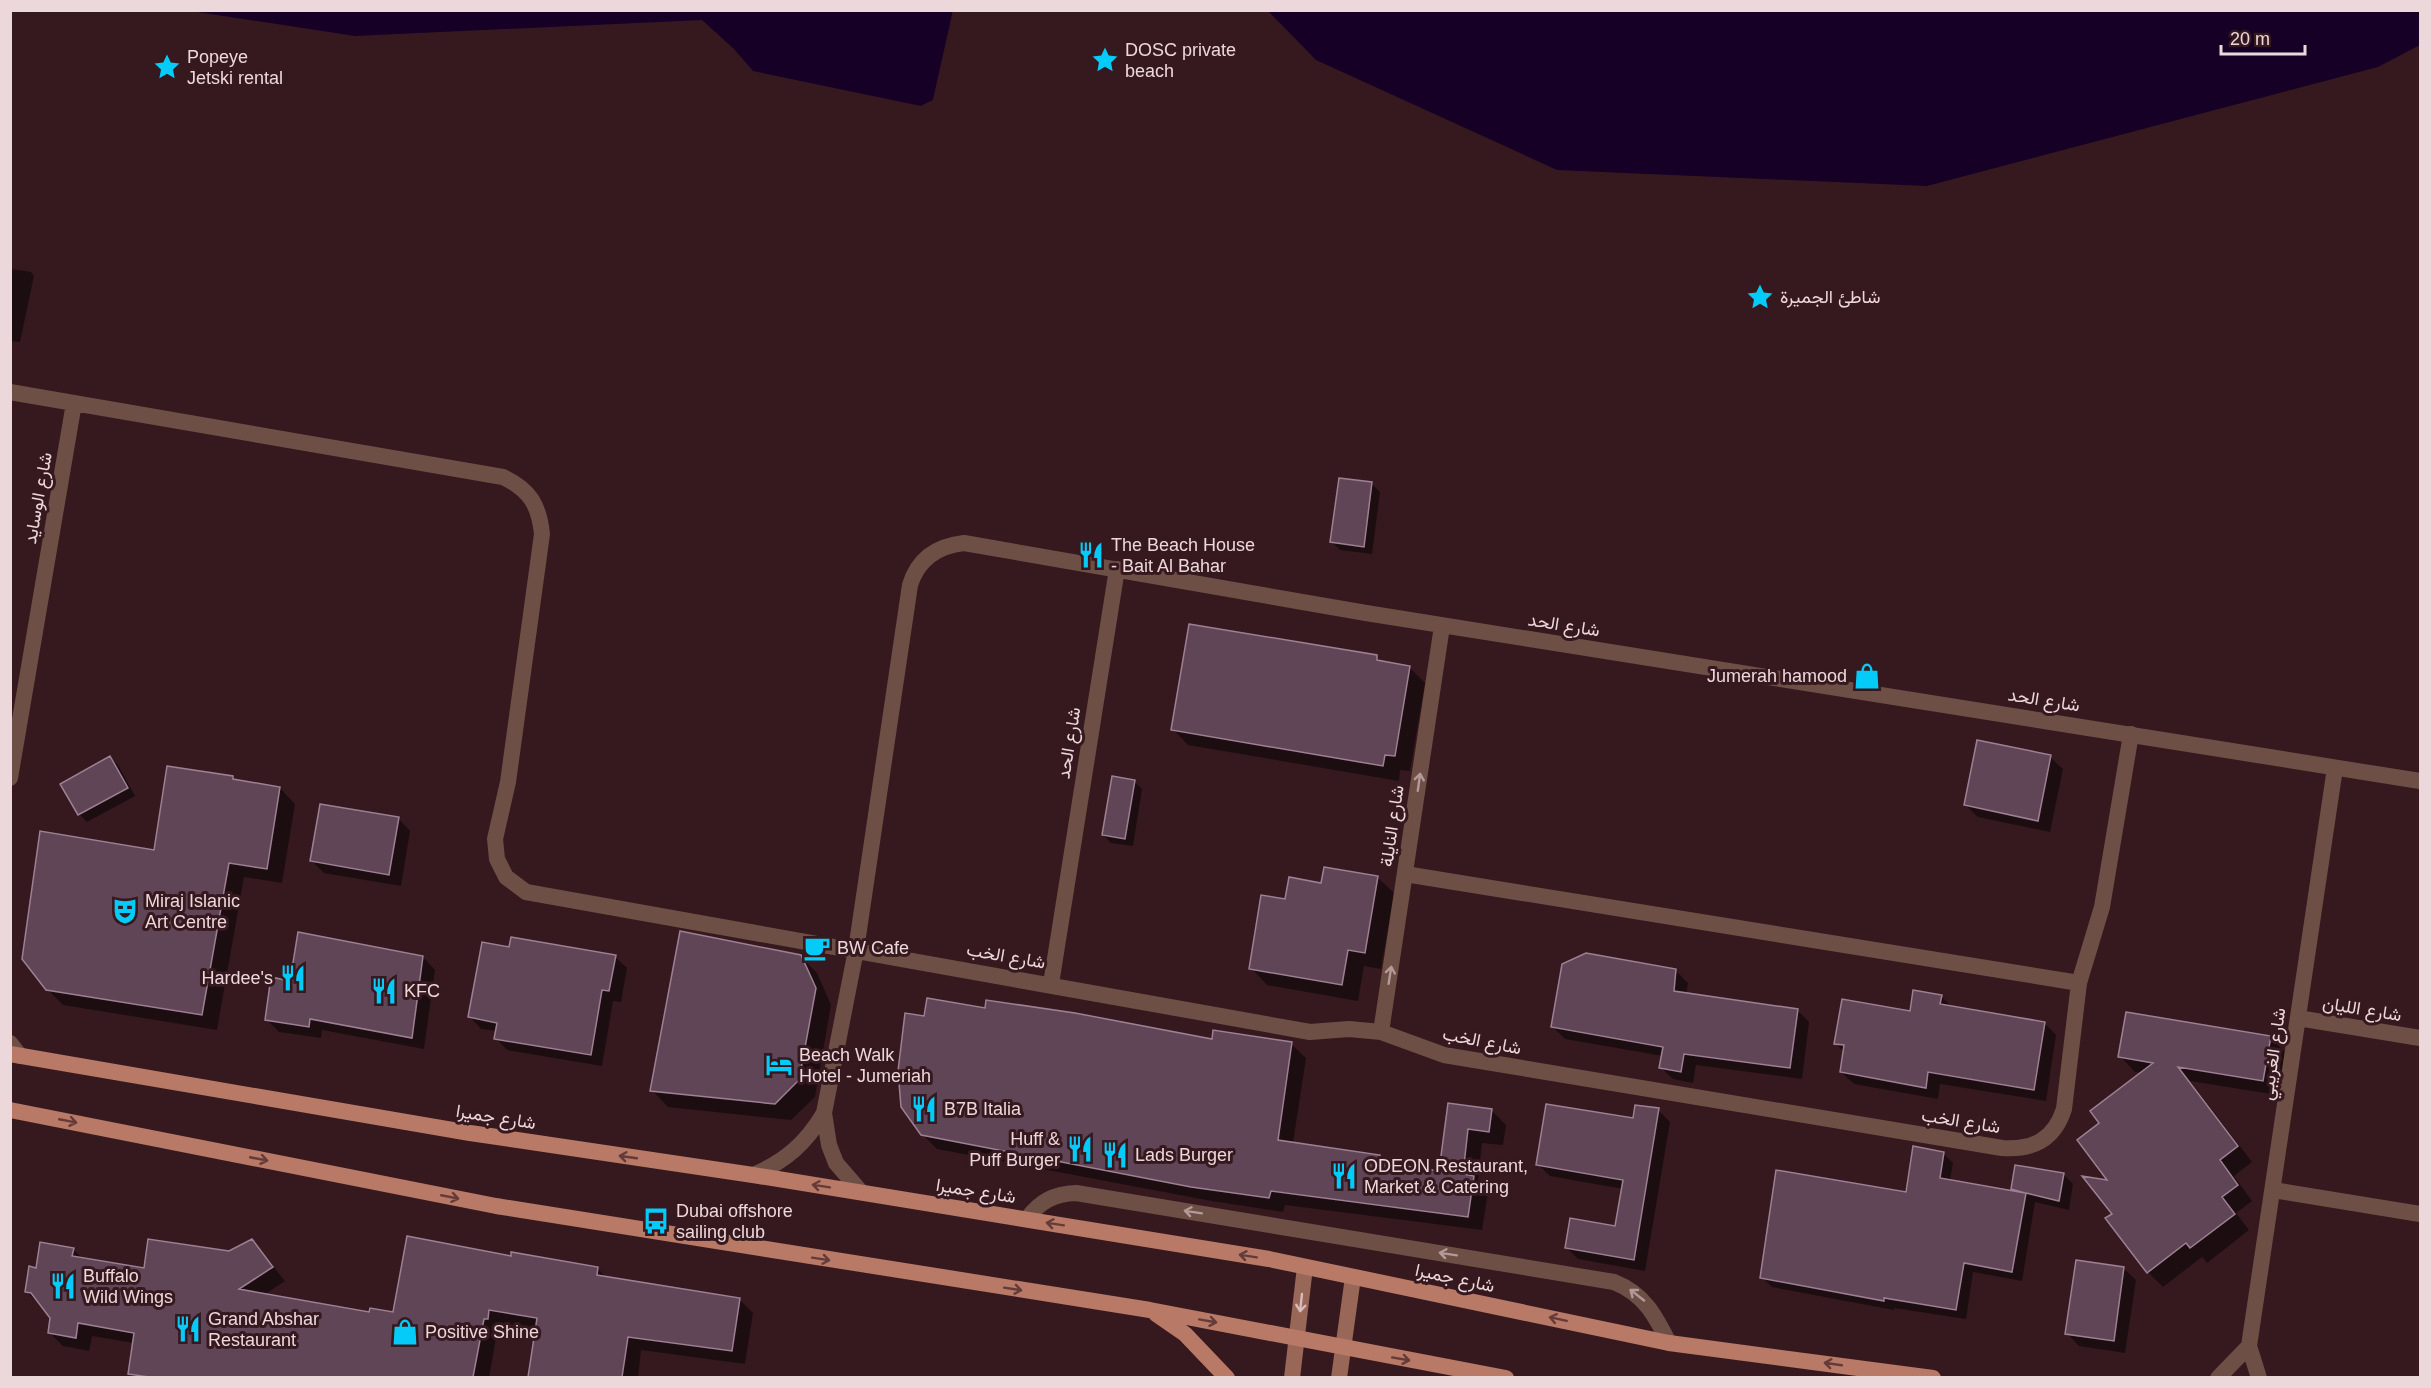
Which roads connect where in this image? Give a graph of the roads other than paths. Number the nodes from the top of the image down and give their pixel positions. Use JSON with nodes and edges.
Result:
{"nodes":[{"id":1,"x":10,"y":392,"type":"edge"},
{"id":2,"x":74,"y":403,"type":"junction"},
{"id":3,"x":1117,"y":569,"type":"junction"},
{"id":4,"x":1442,"y":626,"type":"junction"},
{"id":5,"x":2131,"y":734,"type":"junction"},
{"id":6,"x":2335,"y":768,"type":"junction"},
{"id":7,"x":10,"y":778,"type":"edge"},
{"id":8,"x":2421,"y":781,"type":"edge"},
{"id":9,"x":1405,"y":874,"type":"junction"},
{"id":10,"x":856,"y":950,"type":"junction"},
{"id":11,"x":2079,"y":983,"type":"junction"},
{"id":12,"x":1051,"y":984,"type":"junction"},
{"id":13,"x":2298,"y":1018,"type":"junction"},
{"id":14,"x":1381,"y":1032,"type":"junction"},
{"id":15,"x":2421,"y":1038,"type":"edge"},
{"id":16,"x":14,"y":1051,"type":"edge"},
{"id":17,"x":10,"y":1110,"type":"edge"},
{"id":18,"x":824,"y":1113,"type":"junction"},
{"id":19,"x":753,"y":1175,"type":"junction"},
{"id":20,"x":2273,"y":1190,"type":"junction"},
{"id":21,"x":861,"y":1192,"type":"junction"},
{"id":22,"x":2421,"y":1214,"type":"edge"},
{"id":23,"x":1027,"y":1219,"type":"junction"},
{"id":24,"x":1305,"y":1267,"type":"junction"},
{"id":25,"x":1353,"y":1277,"type":"junction"},
{"id":26,"x":1150,"y":1310,"type":"junction"},
{"id":27,"x":1297,"y":1339,"type":"junction"},
{"id":28,"x":1669,"y":1343,"type":"junction"},
{"id":29,"x":2249,"y":1346,"type":"junction"},
{"id":30,"x":1344,"y":1347,"type":"junction"},
{"id":31,"x":1227,"y":1377,"type":"edge"},
{"id":32,"x":1292,"y":1377,"type":"edge"},
{"id":33,"x":1339,"y":1377,"type":"edge"},
{"id":34,"x":1505,"y":1377,"type":"edge"},
{"id":35,"x":1933,"y":1377,"type":"edge"},
{"id":36,"x":2218,"y":1377,"type":"edge"},
{"id":37,"x":2259,"y":1377,"type":"edge"}],
"edges":[{"from":1,"to":2,"type":"street"},
{"from":2,"to":7,"type":"street","name":"شارع الوسايد"},
{"from":2,"to":10,"type":"street","name":"شارع الخب"},
{"from":3,"to":4,"type":"street","name":"شارع الحد"},
{"from":3,"to":10,"type":"street"},
{"from":3,"to":12,"type":"street","name":"شارع الحد"},
{"from":4,"to":5,"type":"street","name":"شارع الحد"},
{"from":9,"to":4,"type":"street","name":"شارع النايلة","one_way":true},
{"from":5,"to":6,"type":"street","name":"شارع الحد"},
{"from":5,"to":11,"type":"street","name":"شارع الخب"},
{"from":6,"to":8,"type":"street","name":"شارع الحد"},
{"from":6,"to":13,"type":"street","name":"شارع الغريبي"},
{"from":9,"to":11,"type":"street"},
{"from":14,"to":9,"type":"street","name":"شارع النايلة","one_way":true},
{"from":10,"to":12,"type":"street","name":"شارع الخب"},
{"from":10,"to":18,"type":"street"},
{"from":11,"to":14,"type":"street","name":"شارع الخب"},
{"from":12,"to":14,"type":"street","name":"شارع الخب"},
{"from":13,"to":15,"type":"street","name":"شارع الليان"},
{"from":13,"to":20,"type":"street","name":"شارع الغريبي"},
{"from":19,"to":16,"type":"main road","name":"شارع جميرا","one_way":true},
{"from":17,"to":26,"type":"main road","one_way":true},
{"from":18,"to":19,"type":"street"},
{"from":18,"to":21,"type":"street"},
{"from":21,"to":19,"type":"main road","name":"شارع جميرا","one_way":true},
{"from":20,"to":22,"type":"street"},
{"from":20,"to":29,"type":"street","name":"شارع الغريبي"},
{"from":21,"to":23,"type":"main road","name":"شارع جميرا"},
{"from":24,"to":23,"type":"main road","name":"شارع جميرا","one_way":true},
{"from":28,"to":23,"type":"street","one_way":true},
{"from":24,"to":25,"type":"main road","name":"شارع جميرا"},
{"from":24,"to":27,"type":"main road","one_way":true},
{"from":28,"to":25,"type":"main road","name":"شارع جميرا","one_way":true},
{"from":25,"to":30,"type":"main road"},
{"from":26,"to":27,"type":"main road","one_way":true},
{"from":26,"to":31,"type":"main road"},
{"from":27,"to":30,"type":"main road"},
{"from":27,"to":32,"type":"main road"},
{"from":35,"to":28,"type":"main road","name":"شارع جميرا","one_way":true},
{"from":29,"to":36,"type":"street"},
{"from":29,"to":37,"type":"street","name":"شارع الغريبي"},
{"from":30,"to":33,"type":"main road"},
{"from":30,"to":34,"type":"main road","one_way":true}]}
